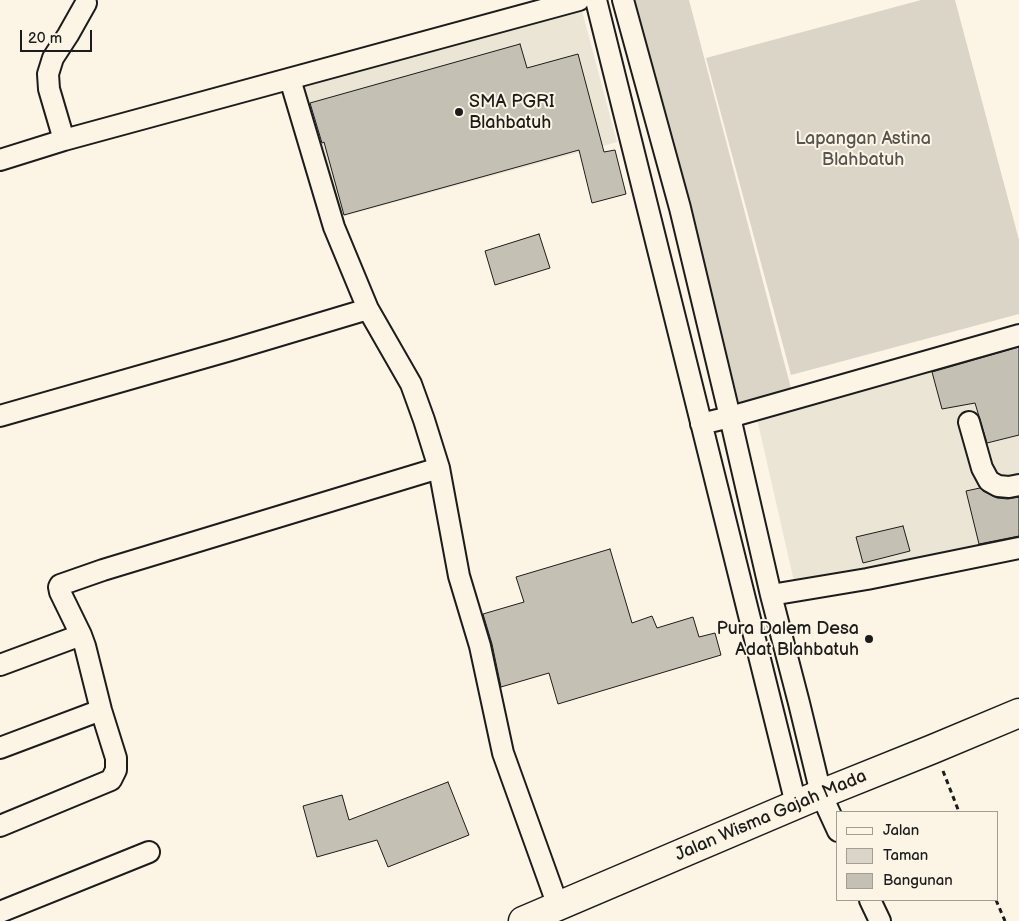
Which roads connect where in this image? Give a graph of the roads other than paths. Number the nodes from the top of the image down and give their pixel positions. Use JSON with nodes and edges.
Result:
{"nodes":[{"id":1,"x":579,"y":0,"type":"edge"},
{"id":2,"x":596,"y":0,"type":"edge"},
{"id":3,"x":623,"y":0,"type":"edge"},
{"id":4,"x":86,"y":3,"type":"dead end"},
{"id":5,"x":290,"y":79,"type":"junction"},
{"id":6,"x":64,"y":140,"type":"junction"},
{"id":7,"x":0,"y":160,"type":"edge"},
{"id":8,"x":368,"y":309,"type":"junction"},
{"id":9,"x":1019,"y":335,"type":"edge"},
{"id":10,"x":0,"y":416,"type":"edge"},
{"id":11,"x":730,"y":417,"type":"junction"},
{"id":12,"x":968,"y":422,"type":"dead end"},
{"id":13,"x":701,"y":424,"type":"junction"},
{"id":14,"x":439,"y":468,"type":"junction"},
{"id":15,"x":1019,"y":485,"type":"edge"},
{"id":16,"x":1019,"y":548,"type":"edge"},
{"id":17,"x":771,"y":596,"type":"junction"},
{"id":18,"x":81,"y":634,"type":"junction"},
{"id":19,"x":0,"y":666,"type":"edge"},
{"id":20,"x":101,"y":710,"type":"junction"},
{"id":21,"x":1019,"y":713,"type":"edge"},
{"id":22,"x":0,"y":748,"type":"edge"},
{"id":23,"x":808,"y":799,"type":"junction"},
{"id":24,"x":0,"y":826,"type":"edge"},
{"id":25,"x":836,"y":828,"type":"edge"},
{"id":26,"x":149,"y":852,"type":"dead end"},
{"id":27,"x":870,"y":901,"type":"edge"},
{"id":28,"x":558,"y":906,"type":"junction"},
{"id":29,"x":0,"y":912,"type":"edge"},
{"id":30,"x":523,"y":921,"type":"edge"},
{"id":31,"x":880,"y":921,"type":"edge"}],
"edges":[{"from":1,"to":5,"type":"street"},
{"from":2,"to":13,"type":"street"},
{"from":3,"to":11,"type":"street"},
{"from":4,"to":6,"type":"street"},
{"from":5,"to":6,"type":"street"},
{"from":5,"to":8,"type":"street"},
{"from":6,"to":7,"type":"street"},
{"from":8,"to":10,"type":"street"},
{"from":8,"to":14,"type":"street"},
{"from":9,"to":11,"type":"street"},
{"from":11,"to":13,"type":"street"},
{"from":11,"to":17,"type":"street"},
{"from":12,"to":15,"type":"street"},
{"from":13,"to":23,"type":"street"},
{"from":14,"to":18,"type":"street"},
{"from":14,"to":28,"type":"street"},
{"from":16,"to":17,"type":"street"},
{"from":17,"to":23,"type":"street"},
{"from":18,"to":19,"type":"street"},
{"from":18,"to":20,"type":"street"},
{"from":20,"to":22,"type":"street"},
{"from":20,"to":24,"type":"street"},
{"from":21,"to":23,"type":"highway","name":"Jalan Wisma Gajah Mada"},
{"from":23,"to":25,"type":"street"},
{"from":23,"to":28,"type":"highway","name":"Jalan Wisma Gajah Mada"},
{"from":26,"to":29,"type":"street"},
{"from":27,"to":31,"type":"street"},
{"from":28,"to":30,"type":"highway","name":"Jalan Wisma Gajah Mada"}]}
